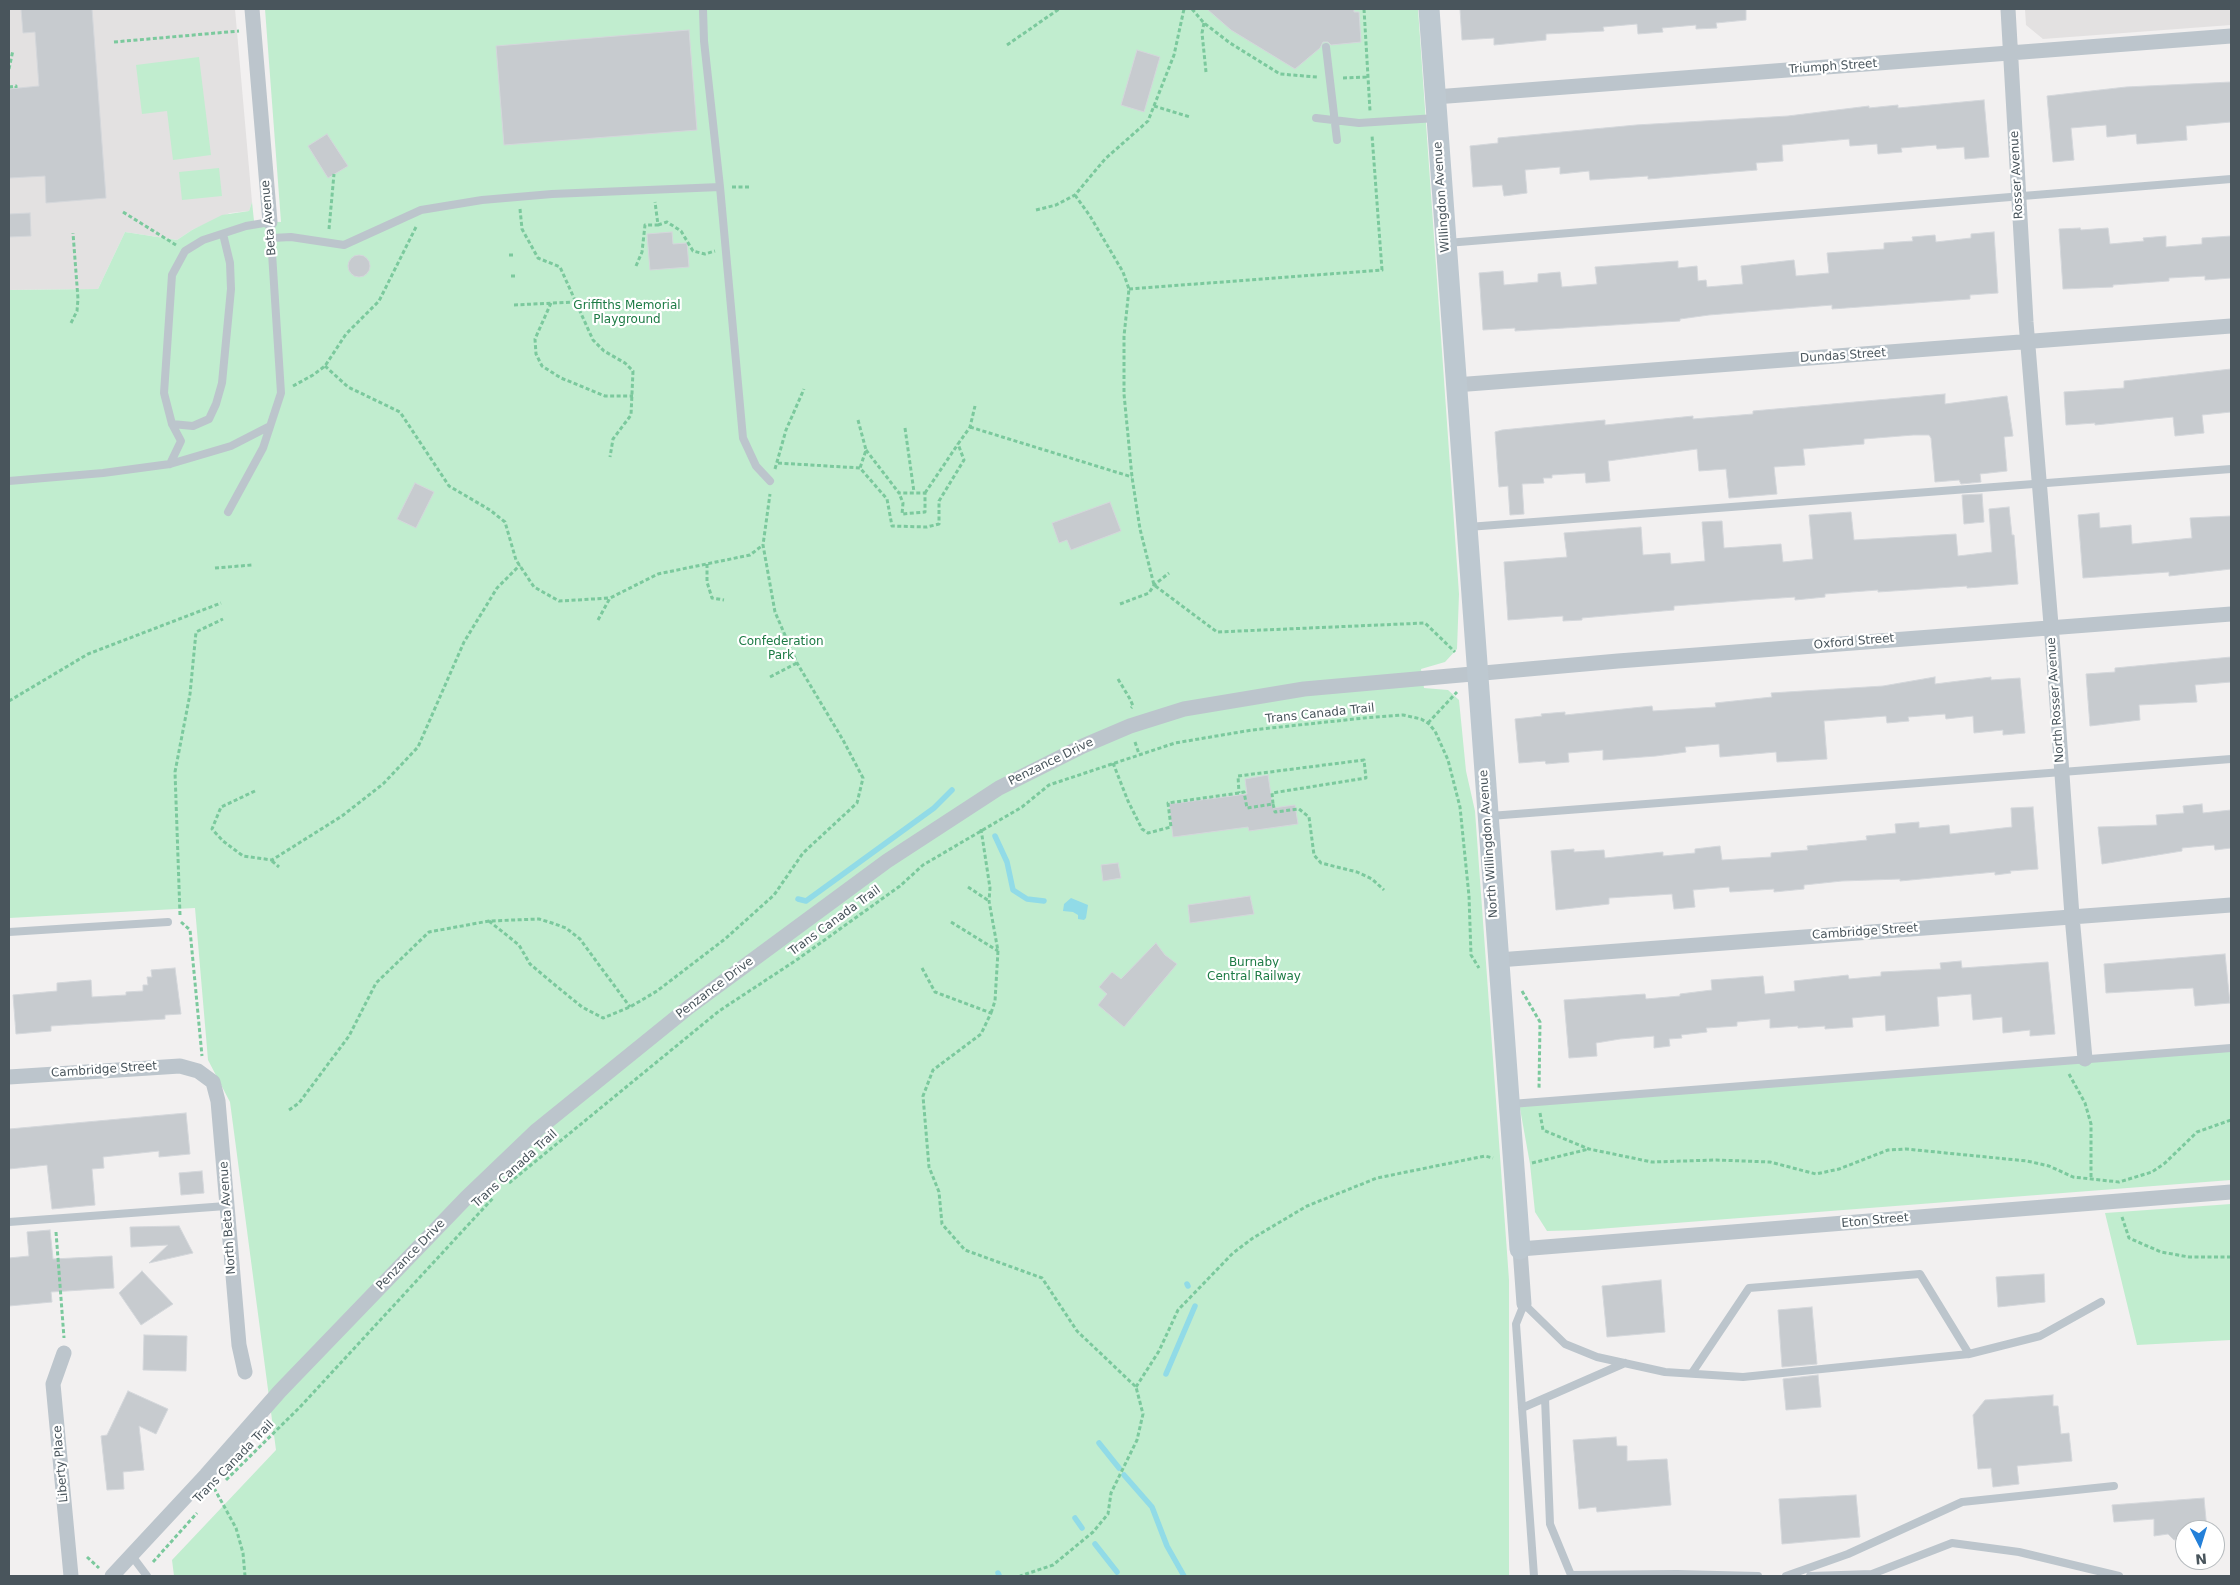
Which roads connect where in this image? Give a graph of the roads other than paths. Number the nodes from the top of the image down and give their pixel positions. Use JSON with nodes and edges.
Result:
{"nodes":[{"id":1,"x":252,"y":9,"type":"edge"},
{"id":2,"x":703,"y":9,"type":"edge"},
{"id":3,"x":1429,"y":9,"type":"edge"},
{"id":4,"x":2008,"y":9,"type":"edge"},
{"id":5,"x":2231,"y":36,"type":"edge"},
{"id":6,"x":1326,"y":47,"type":"dead end"},
{"id":7,"x":2011,"y":53,"type":"junction"},
{"id":8,"x":1436,"y":108,"type":"junction"},
{"id":9,"x":1316,"y":118,"type":"dead end"},
{"id":10,"x":1335,"y":120,"type":"junction"},
{"id":11,"x":1337,"y":140,"type":"dead end"},
{"id":12,"x":2231,"y":179,"type":"edge"},
{"id":13,"x":720,"y":187,"type":"junction"},
{"id":14,"x":2017,"y":197,"type":"junction"},
{"id":15,"x":270,"y":222,"type":"junction"},
{"id":16,"x":223,"y":234,"type":"junction"},
{"id":17,"x":272,"y":238,"type":"junction"},
{"id":18,"x":1445,"y":243,"type":"junction"},
{"id":19,"x":2231,"y":326,"type":"edge"},
{"id":20,"x":2028,"y":341,"type":"junction"},
{"id":21,"x":1455,"y":385,"type":"junction"},
{"id":22,"x":172,"y":424,"type":"junction"},
{"id":23,"x":270,"y":426,"type":"junction"},
{"id":24,"x":170,"y":464,"type":"junction"},
{"id":25,"x":2231,"y":469,"type":"edge"},
{"id":26,"x":9,"y":481,"type":"edge"},
{"id":27,"x":770,"y":482,"type":"road end"},
{"id":28,"x":2038,"y":484,"type":"junction"},
{"id":29,"x":228,"y":512,"type":"dead end"},
{"id":30,"x":1466,"y":528,"type":"junction"},
{"id":31,"x":2231,"y":614,"type":"edge"},
{"id":32,"x":2052,"y":628,"type":"junction"},
{"id":33,"x":1477,"y":672,"type":"junction"},
{"id":34,"x":2231,"y":758,"type":"edge"},
{"id":35,"x":2061,"y":772,"type":"junction"},
{"id":36,"x":1487,"y":816,"type":"junction"},
{"id":37,"x":2231,"y":904,"type":"edge"},
{"id":38,"x":2072,"y":916,"type":"junction"},
{"id":39,"x":168,"y":922,"type":"road end"},
{"id":40,"x":9,"y":932,"type":"edge"},
{"id":41,"x":1489,"y":965,"type":"junction"},
{"id":42,"x":2231,"y":1048,"type":"edge"},
{"id":43,"x":2085,"y":1059,"type":"junction"},
{"id":44,"x":200,"y":1065,"type":"joint"},
{"id":45,"x":9,"y":1077,"type":"edge"},
{"id":46,"x":1509,"y":1104,"type":"junction"},
{"id":47,"x":2231,"y":1192,"type":"edge"},
{"id":48,"x":226,"y":1206,"type":"junction"},
{"id":49,"x":9,"y":1222,"type":"edge"},
{"id":50,"x":1520,"y":1249,"type":"junction"},
{"id":51,"x":2101,"y":1302,"type":"dead end"},
{"id":52,"x":1524,"y":1304,"type":"junction"},
{"id":53,"x":64,"y":1353,"type":"road end"},
{"id":54,"x":1968,"y":1354,"type":"junction"},
{"id":55,"x":1625,"y":1363,"type":"junction"},
{"id":56,"x":245,"y":1372,"type":"dead end"},
{"id":57,"x":1692,"y":1374,"type":"junction"},
{"id":58,"x":1545,"y":1398,"type":"junction"},
{"id":59,"x":1522,"y":1408,"type":"junction"},
{"id":60,"x":2114,"y":1486,"type":"dead end"},
{"id":61,"x":132,"y":1556,"type":"junction"},
{"id":62,"x":108,"y":1573,"type":"edge"},
{"id":63,"x":71,"y":1576,"type":"edge"},
{"id":64,"x":147,"y":1576,"type":"edge"},
{"id":65,"x":1534,"y":1576,"type":"edge"},
{"id":66,"x":1758,"y":1576,"type":"edge"},
{"id":67,"x":1786,"y":1576,"type":"edge"},
{"id":68,"x":1810,"y":1576,"type":"edge"},
{"id":69,"x":2120,"y":1576,"type":"edge"}],
"edges":[{"from":1,"to":15,"type":"street","name":"Beta Avenue"},
{"from":2,"to":13,"type":"lane"},
{"from":3,"to":8,"type":"street","name":"Willingdon Avenue"},
{"from":4,"to":7,"type":"street","name":"Rosser Avenue"},
{"from":5,"to":7,"type":"street","name":"Triumph Street"},
{"from":6,"to":10,"type":"lane"},
{"from":7,"to":8,"type":"street","name":"Triumph Street"},
{"from":7,"to":14,"type":"street","name":"Rosser Avenue"},
{"from":8,"to":10,"type":"lane"},
{"from":8,"to":18,"type":"street","name":"Willingdon Avenue"},
{"from":9,"to":10,"type":"lane"},
{"from":10,"to":11,"type":"lane"},
{"from":12,"to":14,"type":"lane"},
{"from":13,"to":17,"type":"lane"},
{"from":13,"to":27,"type":"lane"},
{"from":14,"to":18,"type":"lane"},
{"from":14,"to":20,"type":"street","name":"Rosser Avenue"},
{"from":15,"to":16,"type":"lane"},
{"from":15,"to":17,"type":"lane","name":"Beta Avenue"},
{"from":16,"to":22,"type":"lane"},
{"from":16,"to":22,"type":"lane"},
{"from":17,"to":23,"type":"lane","name":"Beta Avenue"},
{"from":18,"to":21,"type":"street","name":"Willingdon Avenue"},
{"from":19,"to":20,"type":"street","name":"Dundas Street"},
{"from":20,"to":21,"type":"street","name":"Dundas Street"},
{"from":20,"to":28,"type":"street","name":"North Rosser Avenue"},
{"from":21,"to":30,"type":"street","name":"North Willingdon Avenue"},
{"from":22,"to":24,"type":"lane"},
{"from":23,"to":24,"type":"lane"},
{"from":23,"to":29,"type":"lane","name":"Beta Avenue"},
{"from":24,"to":26,"type":"lane"},
{"from":25,"to":28,"type":"lane"},
{"from":28,"to":30,"type":"lane"},
{"from":28,"to":32,"type":"street","name":"North Rosser Avenue"},
{"from":30,"to":33,"type":"street","name":"North Willingdon Avenue"},
{"from":31,"to":32,"type":"street","name":"Oxford Street"},
{"from":32,"to":33,"type":"street","name":"Oxford Street"},
{"from":32,"to":35,"type":"street","name":"North Rosser Avenue"},
{"from":33,"to":36,"type":"street","name":"North Willingdon Avenue"},
{"from":33,"to":61,"type":"street","name":"Penzance Drive"},
{"from":34,"to":35,"type":"lane"},
{"from":35,"to":36,"type":"lane"},
{"from":35,"to":38,"type":"street","name":"North Rosser Avenue"},
{"from":36,"to":41,"type":"street","name":"North Willingdon Avenue"},
{"from":37,"to":38,"type":"street","name":"Cambridge Street"},
{"from":38,"to":41,"type":"street","name":"Cambridge Street"},
{"from":38,"to":43,"type":"street","name":"North Rosser Avenue"},
{"from":39,"to":40,"type":"lane"},
{"from":41,"to":46,"type":"street","name":"North Willingdon Avenue"},
{"from":42,"to":43,"type":"lane"},
{"from":43,"to":46,"type":"lane"},
{"from":44,"to":45,"type":"street","name":"Cambridge Street"},
{"from":44,"to":48,"type":"street","name":"North Beta Avenue"},
{"from":46,"to":50,"type":"street","name":"North Willingdon Avenue"},
{"from":47,"to":50,"type":"street","name":"Eton Street"},
{"from":48,"to":49,"type":"lane"},
{"from":48,"to":56,"type":"street","name":"North Beta Avenue"},
{"from":50,"to":52,"type":"street","name":"North Willingdon Avenue"},
{"from":51,"to":54,"type":"lane"},
{"from":52,"to":55,"type":"lane"},
{"from":52,"to":59,"type":"lane"},
{"from":53,"to":63,"type":"street","name":"Liberty Place"},
{"from":54,"to":57,"type":"lane"},
{"from":54,"to":57,"type":"lane"},
{"from":55,"to":57,"type":"lane"},
{"from":55,"to":58,"type":"lane"},
{"from":58,"to":59,"type":"lane"},
{"from":58,"to":66,"type":"lane"},
{"from":59,"to":65,"type":"lane"},
{"from":60,"to":67,"type":"lane"},
{"from":61,"to":62,"type":"street","name":"Penzance Drive"},
{"from":61,"to":64,"type":"lane"},
{"from":68,"to":69,"type":"lane"}]}
